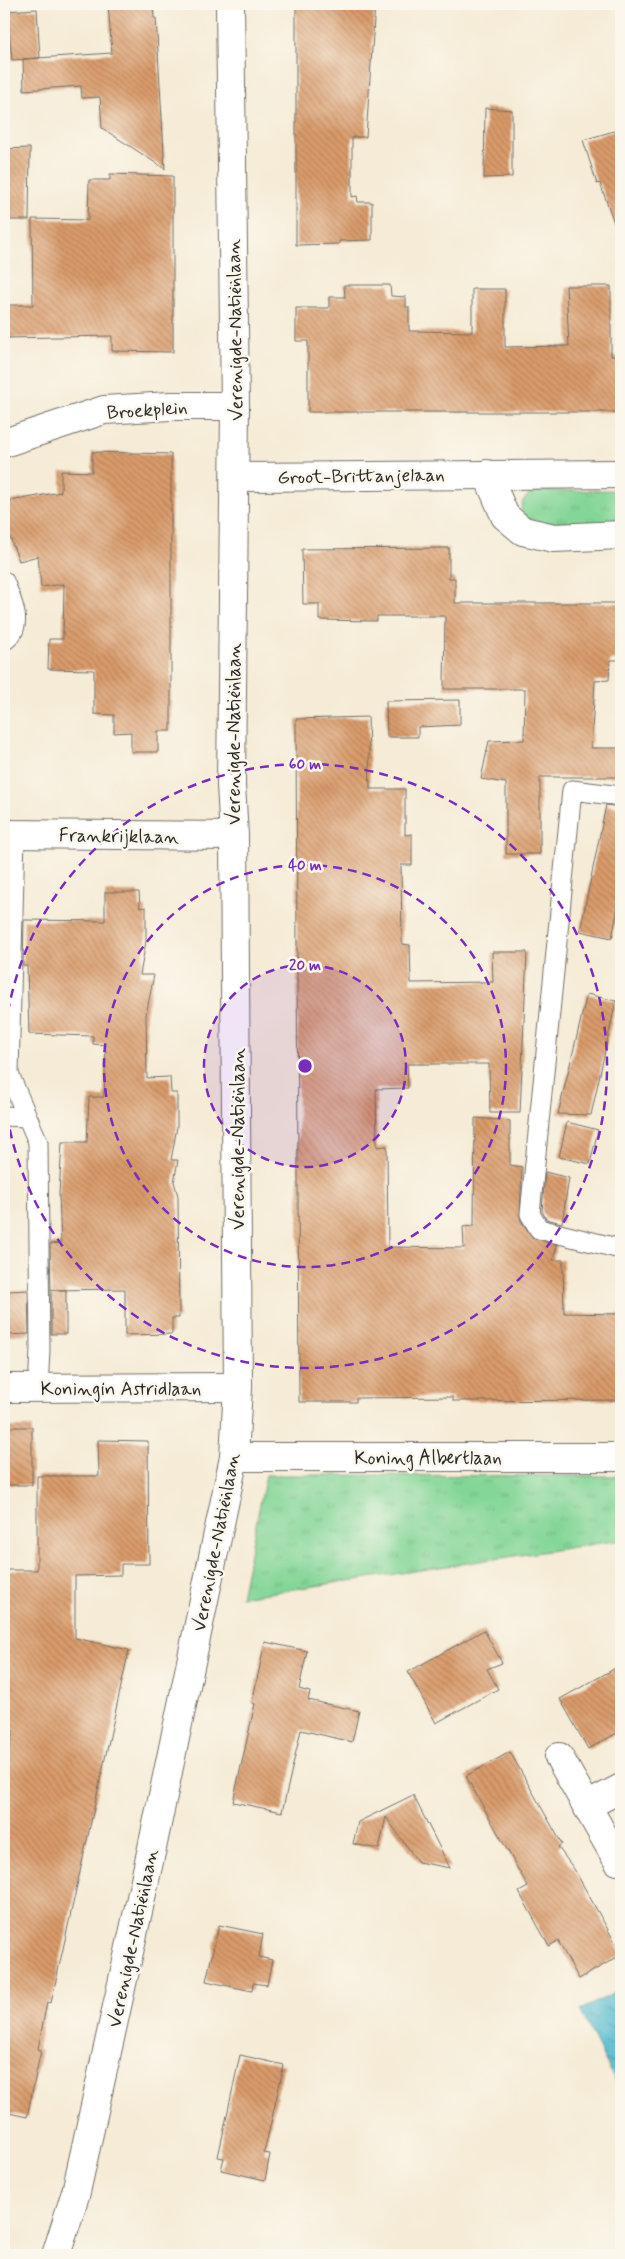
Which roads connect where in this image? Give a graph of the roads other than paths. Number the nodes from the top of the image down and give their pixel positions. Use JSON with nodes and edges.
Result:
{"nodes":[{"id":1,"x":230,"y":4,"type":"edge"},
{"id":2,"x":235,"y":406,"type":"junction"},
{"id":3,"x":4,"y":443,"type":"edge"},
{"id":4,"x":487,"y":474,"type":"junction"},
{"id":5,"x":621,"y":474,"type":"edge"},
{"id":6,"x":235,"y":477,"type":"junction"},
{"id":7,"x":621,"y":536,"type":"edge"},
{"id":8,"x":4,"y":581,"type":"edge"},
{"id":9,"x":4,"y":641,"type":"edge"},
{"id":10,"x":621,"y":796,"type":"edge"},
{"id":11,"x":9,"y":833,"type":"edge"},
{"id":12,"x":234,"y":836,"type":"junction"},
{"id":13,"x":4,"y":1116,"type":"edge"},
{"id":14,"x":26,"y":1116,"type":"junction"},
{"id":15,"x":621,"y":1249,"type":"edge"},
{"id":16,"x":238,"y":1387,"type":"junction"},
{"id":17,"x":4,"y":1388,"type":"edge"},
{"id":18,"x":38,"y":1388,"type":"junction"},
{"id":19,"x":234,"y":1457,"type":"junction"},
{"id":20,"x":621,"y":1458,"type":"edge"},
{"id":21,"x":559,"y":1757,"type":"dead end"},
{"id":22,"x":621,"y":1788,"type":"edge"},
{"id":23,"x":587,"y":1806,"type":"junction"},
{"id":24,"x":618,"y":1861,"type":"dead end"},
{"id":25,"x":56,"y":2255,"type":"edge"}],
"edges":[{"from":1,"to":2,"type":"street","name":"Verenigde-Natiënlaan"},
{"from":2,"to":3,"type":"street","name":"Broekplein"},
{"from":2,"to":6,"type":"street","name":"Verenigde-Natiënlaan"},
{"from":4,"to":5,"type":"street","name":"Groot-Brittanjelaan"},
{"from":4,"to":6,"type":"street","name":"Groot-Brittanjelaan"},
{"from":4,"to":7,"type":"street"},
{"from":6,"to":12,"type":"street","name":"Verenigde-Natiënlaan"},
{"from":8,"to":9,"type":"lane"},
{"from":10,"to":15,"type":"lane"},
{"from":11,"to":12,"type":"street","name":"Frankrijklaan"},
{"from":11,"to":14,"type":"lane"},
{"from":12,"to":16,"type":"street","name":"Verenigde-Natiënlaan"},
{"from":13,"to":14,"type":"lane"},
{"from":14,"to":18,"type":"lane"},
{"from":16,"to":18,"type":"street","name":"Koningin Astridlaan"},
{"from":16,"to":19,"type":"street","name":"Verenigde-Natiënlaan"},
{"from":17,"to":18,"type":"street","name":"Koningin Astridlaan"},
{"from":19,"to":20,"type":"street","name":"Koning Albertlaan"},
{"from":19,"to":25,"type":"street","name":"Verenigde-Natiënlaan"},
{"from":21,"to":23,"type":"street"},
{"from":22,"to":23,"type":"street"},
{"from":23,"to":24,"type":"street"}]}
